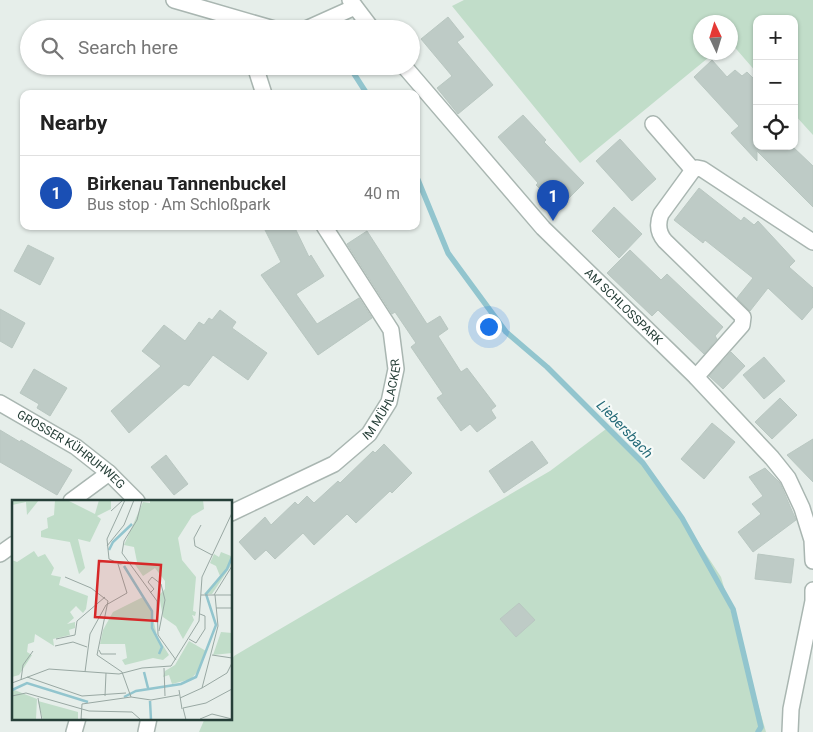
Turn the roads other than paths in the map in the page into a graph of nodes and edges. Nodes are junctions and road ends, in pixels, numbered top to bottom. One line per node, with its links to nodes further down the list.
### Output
1 (174, 0): 3 (street)
2 (353, 4): 4 (street); 5 (street)
3 (234, 20)
4 (323, 20)
5 (365, 20)
6 (258, 75): 8 (street)
7 (412, 75): 13 (street, AM SCHLOSSPARK)
8 (263, 90)
9 (653, 124): 10 (street)
10 (692, 170): 12 (street); 13 (street)
11 (327, 230): 18 (street, IM MÜHLACKER)
12 (813, 242)
13 (696, 377): 21 (street, AM SCHLOSSPARK)
14 (0, 403): 15 (street, GROSSER KÜHRUHWEG)
15 (109, 473): 16 (street); 17 (street, GROSSER KÜHRUHWEG)
16 (73, 500)
17 (135, 500)
18 (232, 513)
19 (12, 545): 20 (street)
20 (0, 554)
21 (813, 561)
22 (813, 590): 23 (street)
23 (790, 732)

